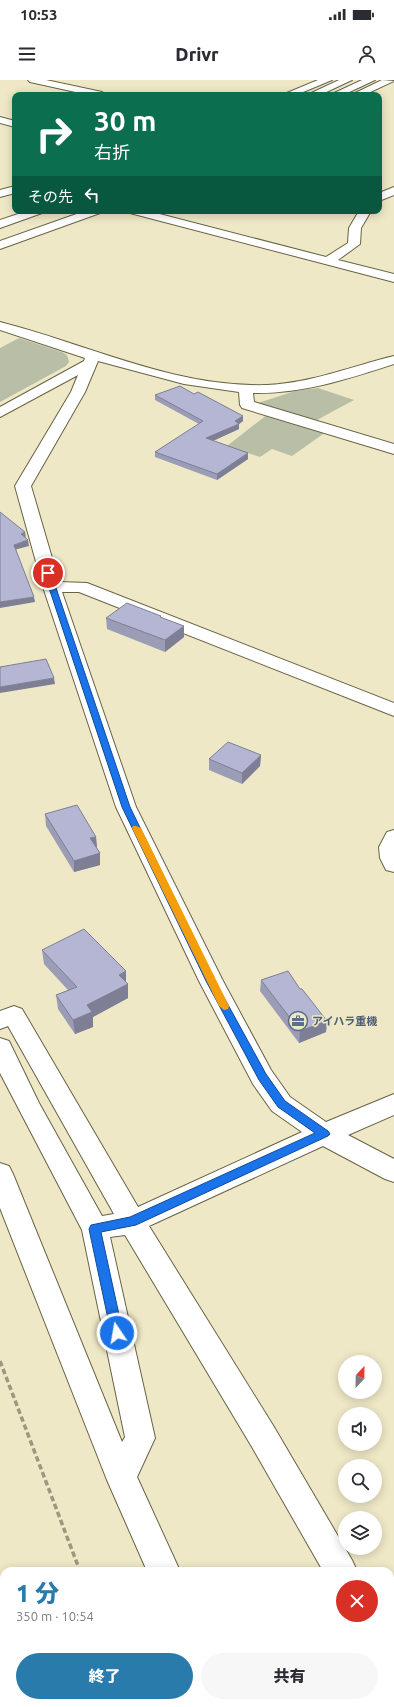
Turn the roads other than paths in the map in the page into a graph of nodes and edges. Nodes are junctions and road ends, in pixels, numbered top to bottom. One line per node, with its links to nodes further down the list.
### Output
1 (33, 80): 6 (main road)
2 (327, 80): 7 (main road)
3 (347, 80): 8 (main road)
4 (370, 80): 9 (main road)
5 (390, 80): 10 (main road)
6 (88, 92)
7 (295, 92)
8 (319, 92)
9 (342, 92)
10 (363, 92)
11 (0, 120): 12 (main road)
12 (12, 123)
13 (12, 190): 15 (main road)
14 (394, 190): 16 (main road)
15 (0, 194)
16 (382, 196)
17 (12, 209): 18 (main road)
18 (0, 214)
19 (29, 214): 23 (main road)
20 (87, 214): 24 (main road)
21 (146, 214): 25 (main road)
22 (363, 214): 25 (main road)
23 (0, 224)
24 (0, 244)
25 (328, 261): 26 (main road)
26 (394, 278)
27 (0, 326): 28 (main road)
28 (92, 359): 30 (main road); 31 (main road); 33 (main road)
29 (394, 360): 30 (main road)
30 (246, 389): 32 (main road)
31 (0, 413)
32 (394, 449)
33 (52, 587): 34 (main road); 40 (main road)
34 (394, 710)
35 (394, 837): 36 (main road)
36 (394, 865)
37 (0, 1020): 43 (main road)
38 (0, 1046): 44 (main road)
39 (394, 1104): 40 (main road)
40 (324, 1134): 41 (main road); 43 (main road)
41 (394, 1171)
42 (0, 1174): 45 (main road)
43 (132, 1222): 44 (main road); 47 (main road)
44 (95, 1229): 45 (main road)
45 (121, 1476): 46 (main road)
46 (162, 1567)
47 (339, 1567)

